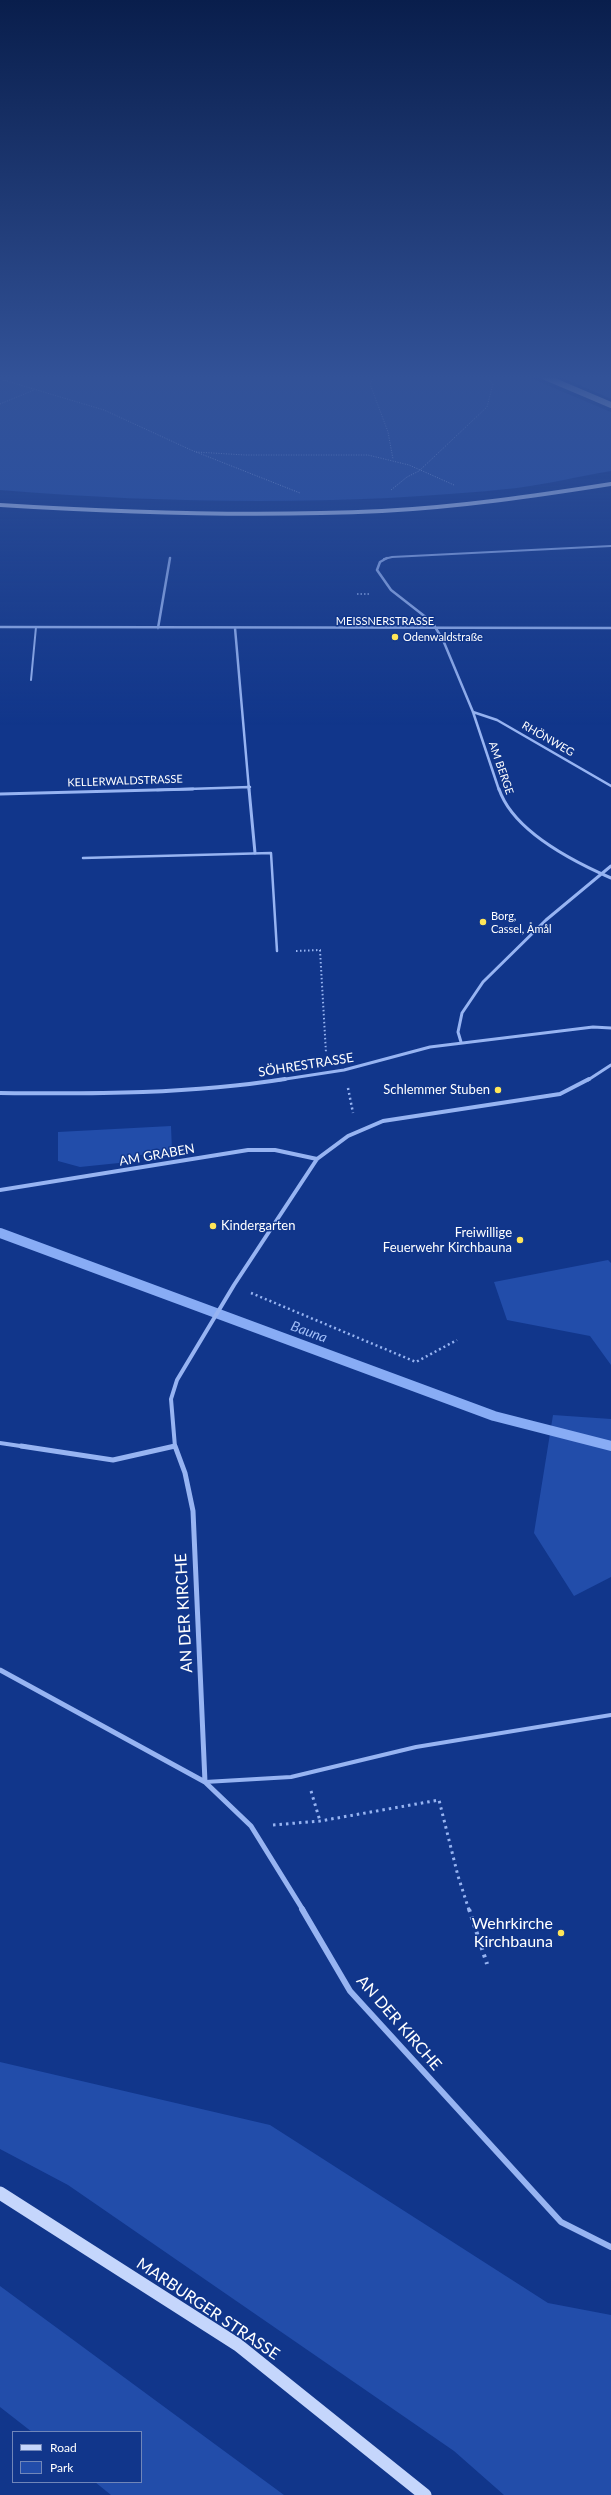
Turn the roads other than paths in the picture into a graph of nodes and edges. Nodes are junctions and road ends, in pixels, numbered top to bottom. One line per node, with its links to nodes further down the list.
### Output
1 (555, 493): 2 (main road)
2 (0, 505)
3 (611, 546): 9 (street, AM BERGE)
4 (170, 558): 7 (street)
5 (0, 627): 6 (street, MEISSNERSTRASSE)
6 (36, 627): 7 (street, MEISSNERSTRASSE); 11 (lane)
7 (158, 628): 8 (street, MEISSNERSTRASSE)
8 (235, 628): 9 (street, MEISSNERSTRASSE); 14 (street)
9 (436, 628): 10 (street, MEISSNERSTRASSE); 12 (street, AM BERGE)
10 (611, 628)
11 (31, 680)
12 (473, 712): 13 (street, RHÖNWEG); 19 (street, AM BERGE)
13 (611, 786)
14 (250, 787): 15 (street, KELLERWALDSTRASSE); 16 (street)
15 (0, 794)
16 (255, 853): 17 (lane); 21 (lane)
17 (83, 858)
18 (611, 866): 19 (street)
19 (600, 874): 20 (street, AM BERGE); 23 (street)
20 (611, 878)
21 (277, 951)
22 (611, 1028): 23 (street, SÖHRESTRASSE)
23 (461, 1042): 25 (street, SÖHRESTRASSE)
24 (611, 1065): 26 (street, AN DER KIRCHE)
25 (0, 1093)
26 (317, 1159): 27 (street, AM GRABEN); 29 (street, AN DER KIRCHE)
27 (0, 1190)
28 (0, 1443): 29 (street)
29 (175, 1446): 32 (street, AN DER KIRCHE)
30 (0, 1670): 32 (street, AN DER KIRCHE)
31 (611, 1715): 32 (lane)
32 (205, 1782): 34 (street, AN DER KIRCHE)
33 (0, 2193): 35 (main road, MARBURGER STRASSE)
34 (611, 2247)
35 (425, 2495)

